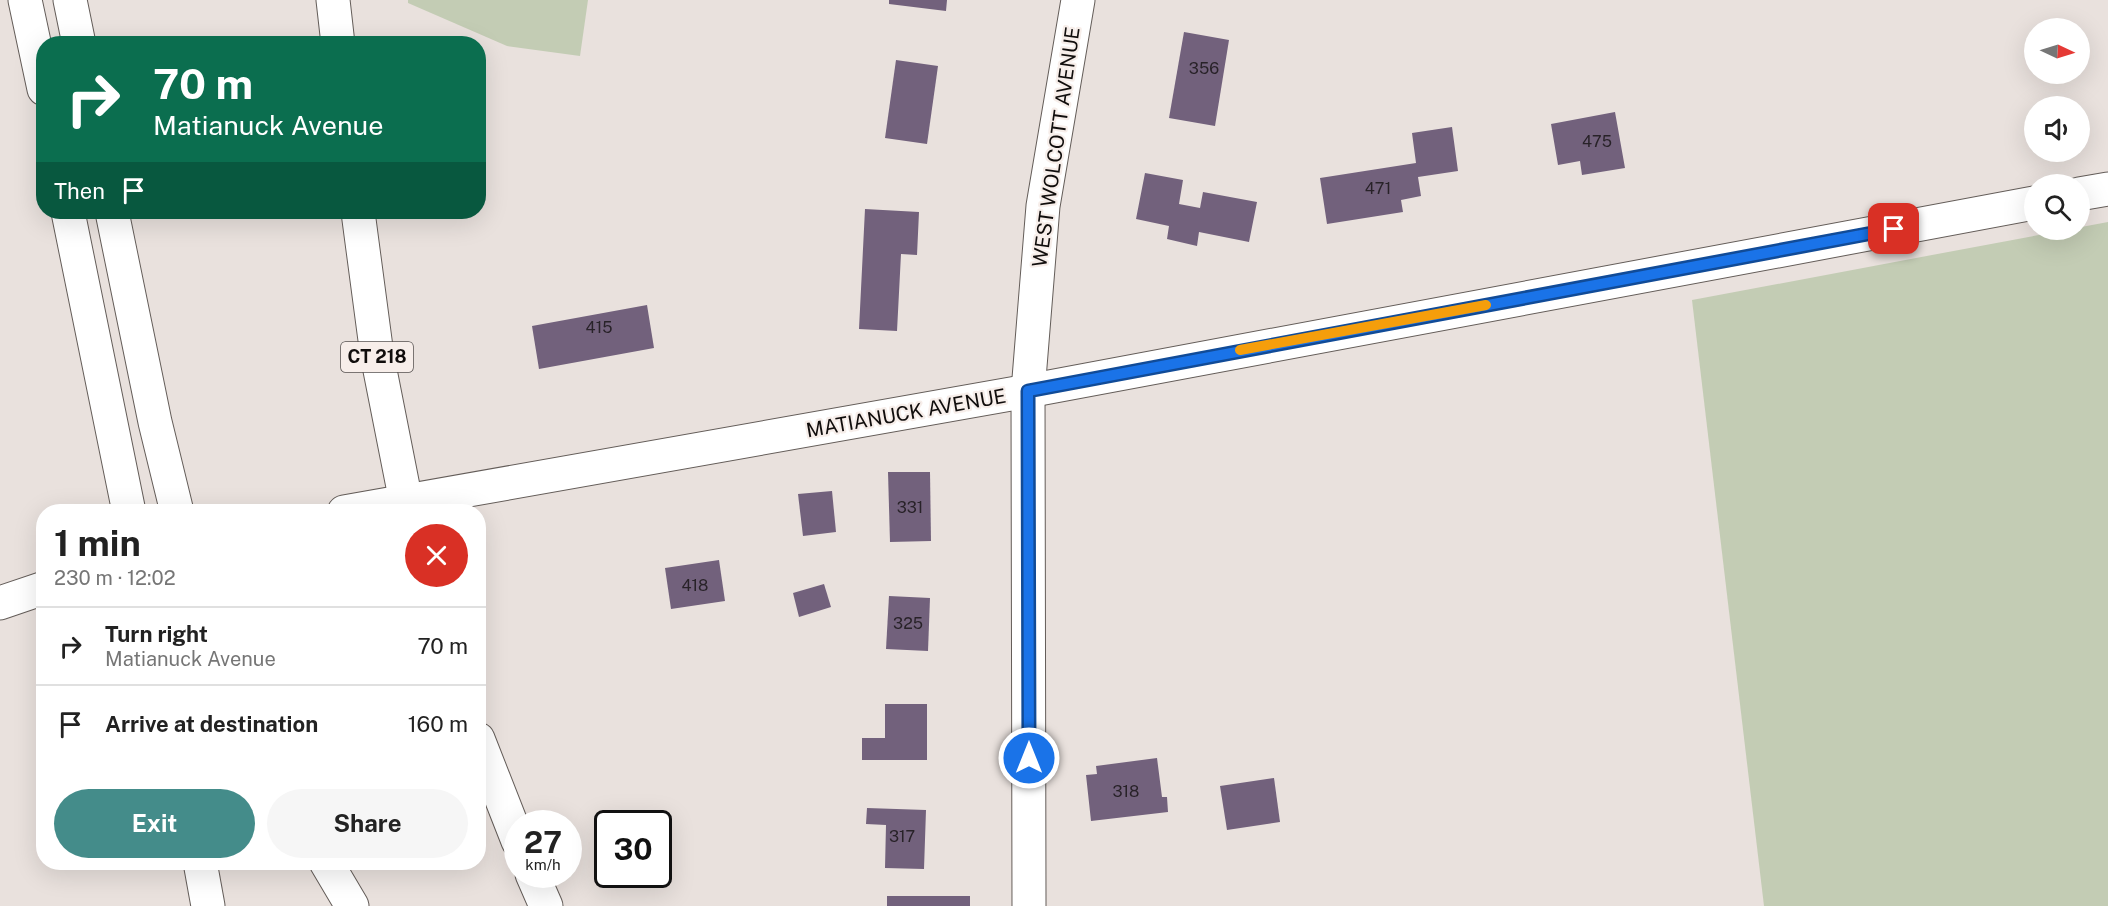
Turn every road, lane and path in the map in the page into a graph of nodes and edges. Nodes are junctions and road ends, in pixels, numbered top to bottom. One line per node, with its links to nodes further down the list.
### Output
1 (26, 0): 7 (main road)
2 (70, 0): 5 (main road)
3 (333, 0): 6 (main road)
4 (1078, 0): 14 (main road, WEST WOLCOTT AVENUE)
5 (77, 36)
6 (337, 36)
7 (36, 49)
8 (2108, 189): 9 (main road)
9 (2090, 192)
10 (2024, 205): 14 (main road, MATIANUCK AVENUE)
11 (69, 219): 15 (main road)
12 (113, 219): 16 (main road)
13 (358, 219): 17 (main road, CT 218)
14 (1028, 391): 18 (main road, MATIANUCK AVENUE); 29 (main road, WEST WOLCOTT AVENUE)
15 (127, 504)
16 (175, 504)
17 (407, 504)
18 (418, 504)
19 (36, 591): 20 (main road)
20 (0, 603)
21 (486, 759): 22 (main road)
22 (506, 810)
23 (201, 870): 26 (main road)
24 (331, 870): 27 (main road)
25 (538, 888): 28 (main road)
26 (208, 906)
27 (352, 906)
28 (546, 906)
29 (1029, 906)

